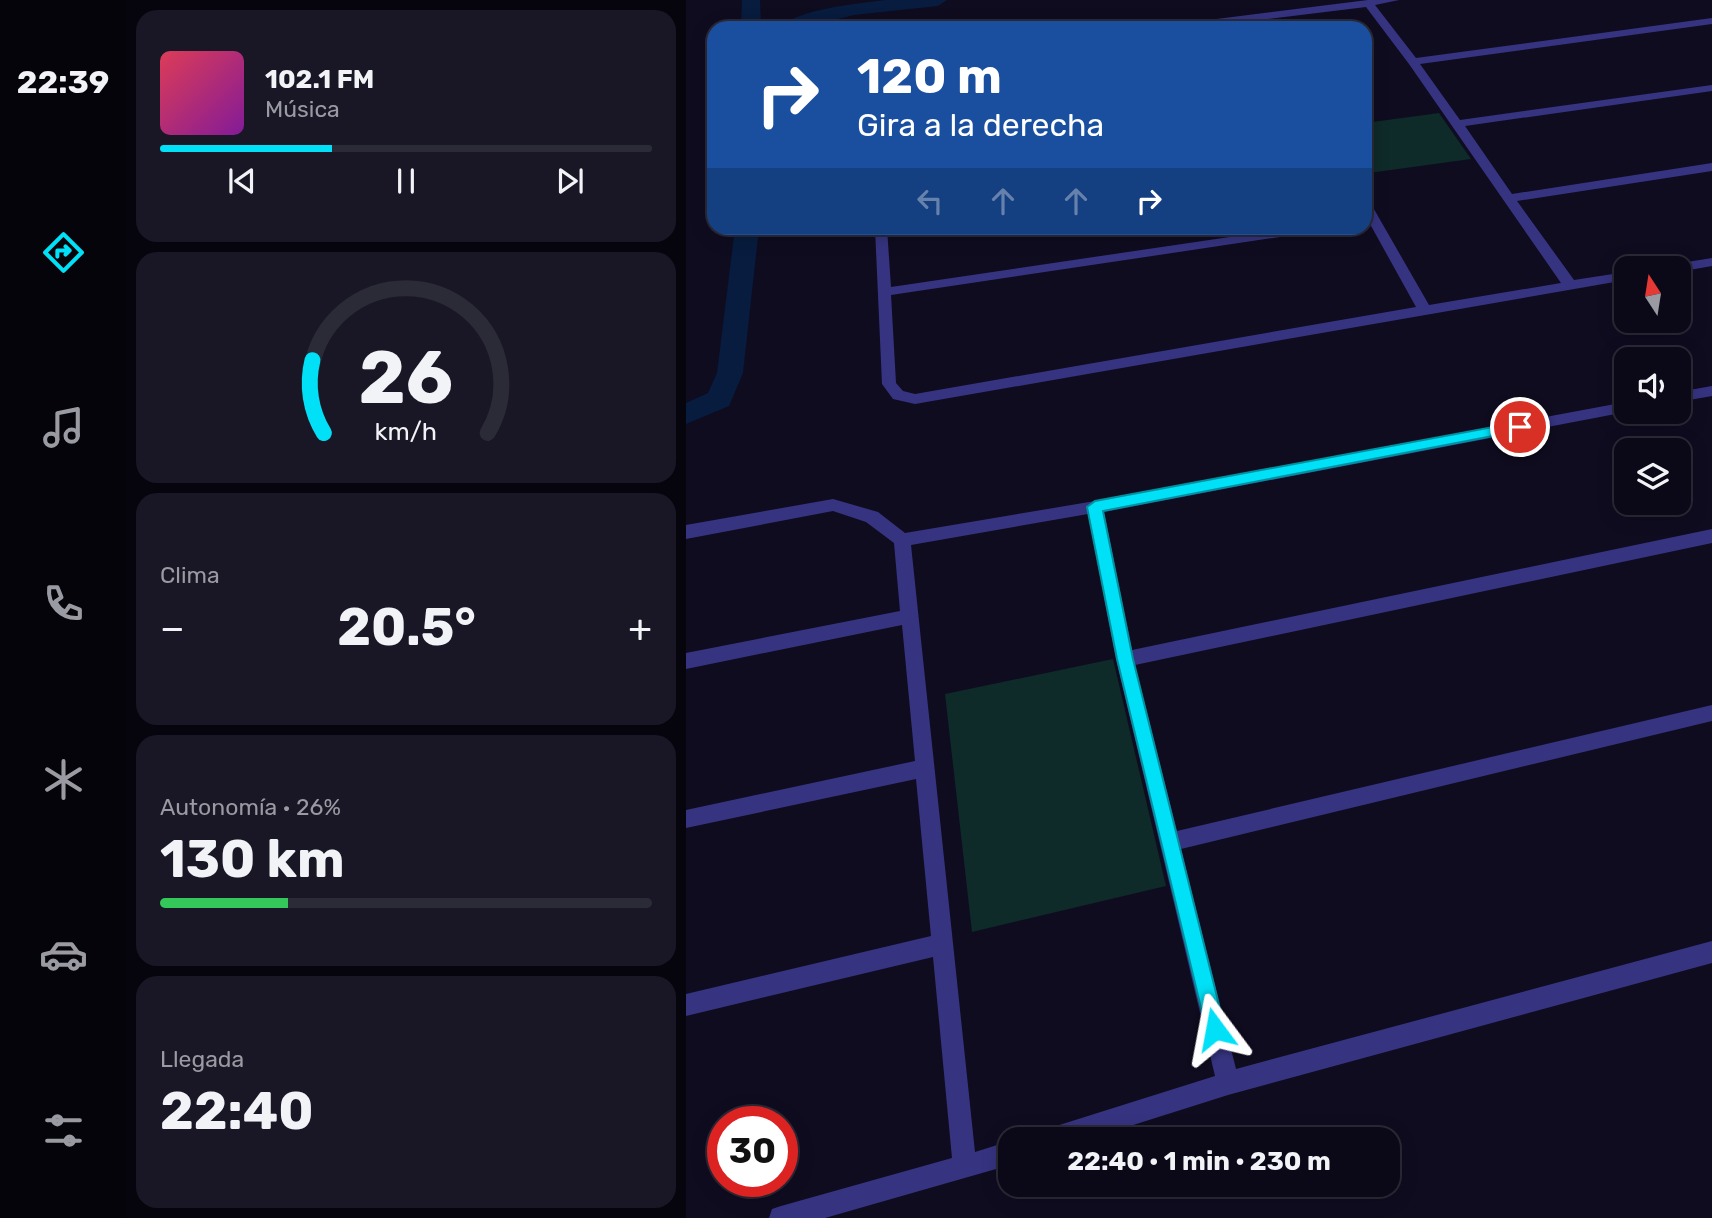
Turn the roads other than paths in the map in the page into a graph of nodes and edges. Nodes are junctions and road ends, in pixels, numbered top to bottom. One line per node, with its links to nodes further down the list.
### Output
1 (1394, 0): 2 (street)
2 (1368, 3): 3 (street); 7 (street)
3 (1262, 17): 4 (street); 5 (street)
4 (1228, 21)
5 (1264, 21)
6 (1712, 21): 7 (street)
7 (1413, 62): 9 (street)
8 (1712, 88): 9 (street)
9 (1457, 124): 11 (street)
10 (1712, 167): 11 (street)
11 (1510, 198): 18 (street)
12 (1372, 224): 20 (street)
13 (881, 235): 19 (street)
14 (1266, 235): 19 (street)
15 (1712, 261): 16 (street)
16 (1691, 265)
17 (1614, 278): 18 (street)
18 (1570, 285): 20 (street)
19 (884, 292): 20 (street)
20 (1425, 310)
21 (1712, 391): 22 (street)
22 (1691, 395)
23 (1614, 409): 24 (street)
24 (1095, 507): 27 (street); 29 (street)
25 (686, 532): 27 (street)
26 (1712, 536): 29 (street)
27 (902, 540): 28 (street)
28 (910, 616): 30 (street); 32 (street)
29 (1125, 659): 34 (street)
30 (686, 661)
31 (1712, 713): 34 (street)
32 (925, 768): 33 (street); 35 (street)
33 (686, 820)
34 (1171, 842): 38 (street)
35 (942, 944): 37 (street); 41 (street)
36 (1712, 952): 38 (street)
37 (686, 1005)
38 (1228, 1083): 39 (street)
39 (1090, 1127)
40 (998, 1157): 41 (street)
41 (965, 1167): 42 (street)
42 (781, 1218)

